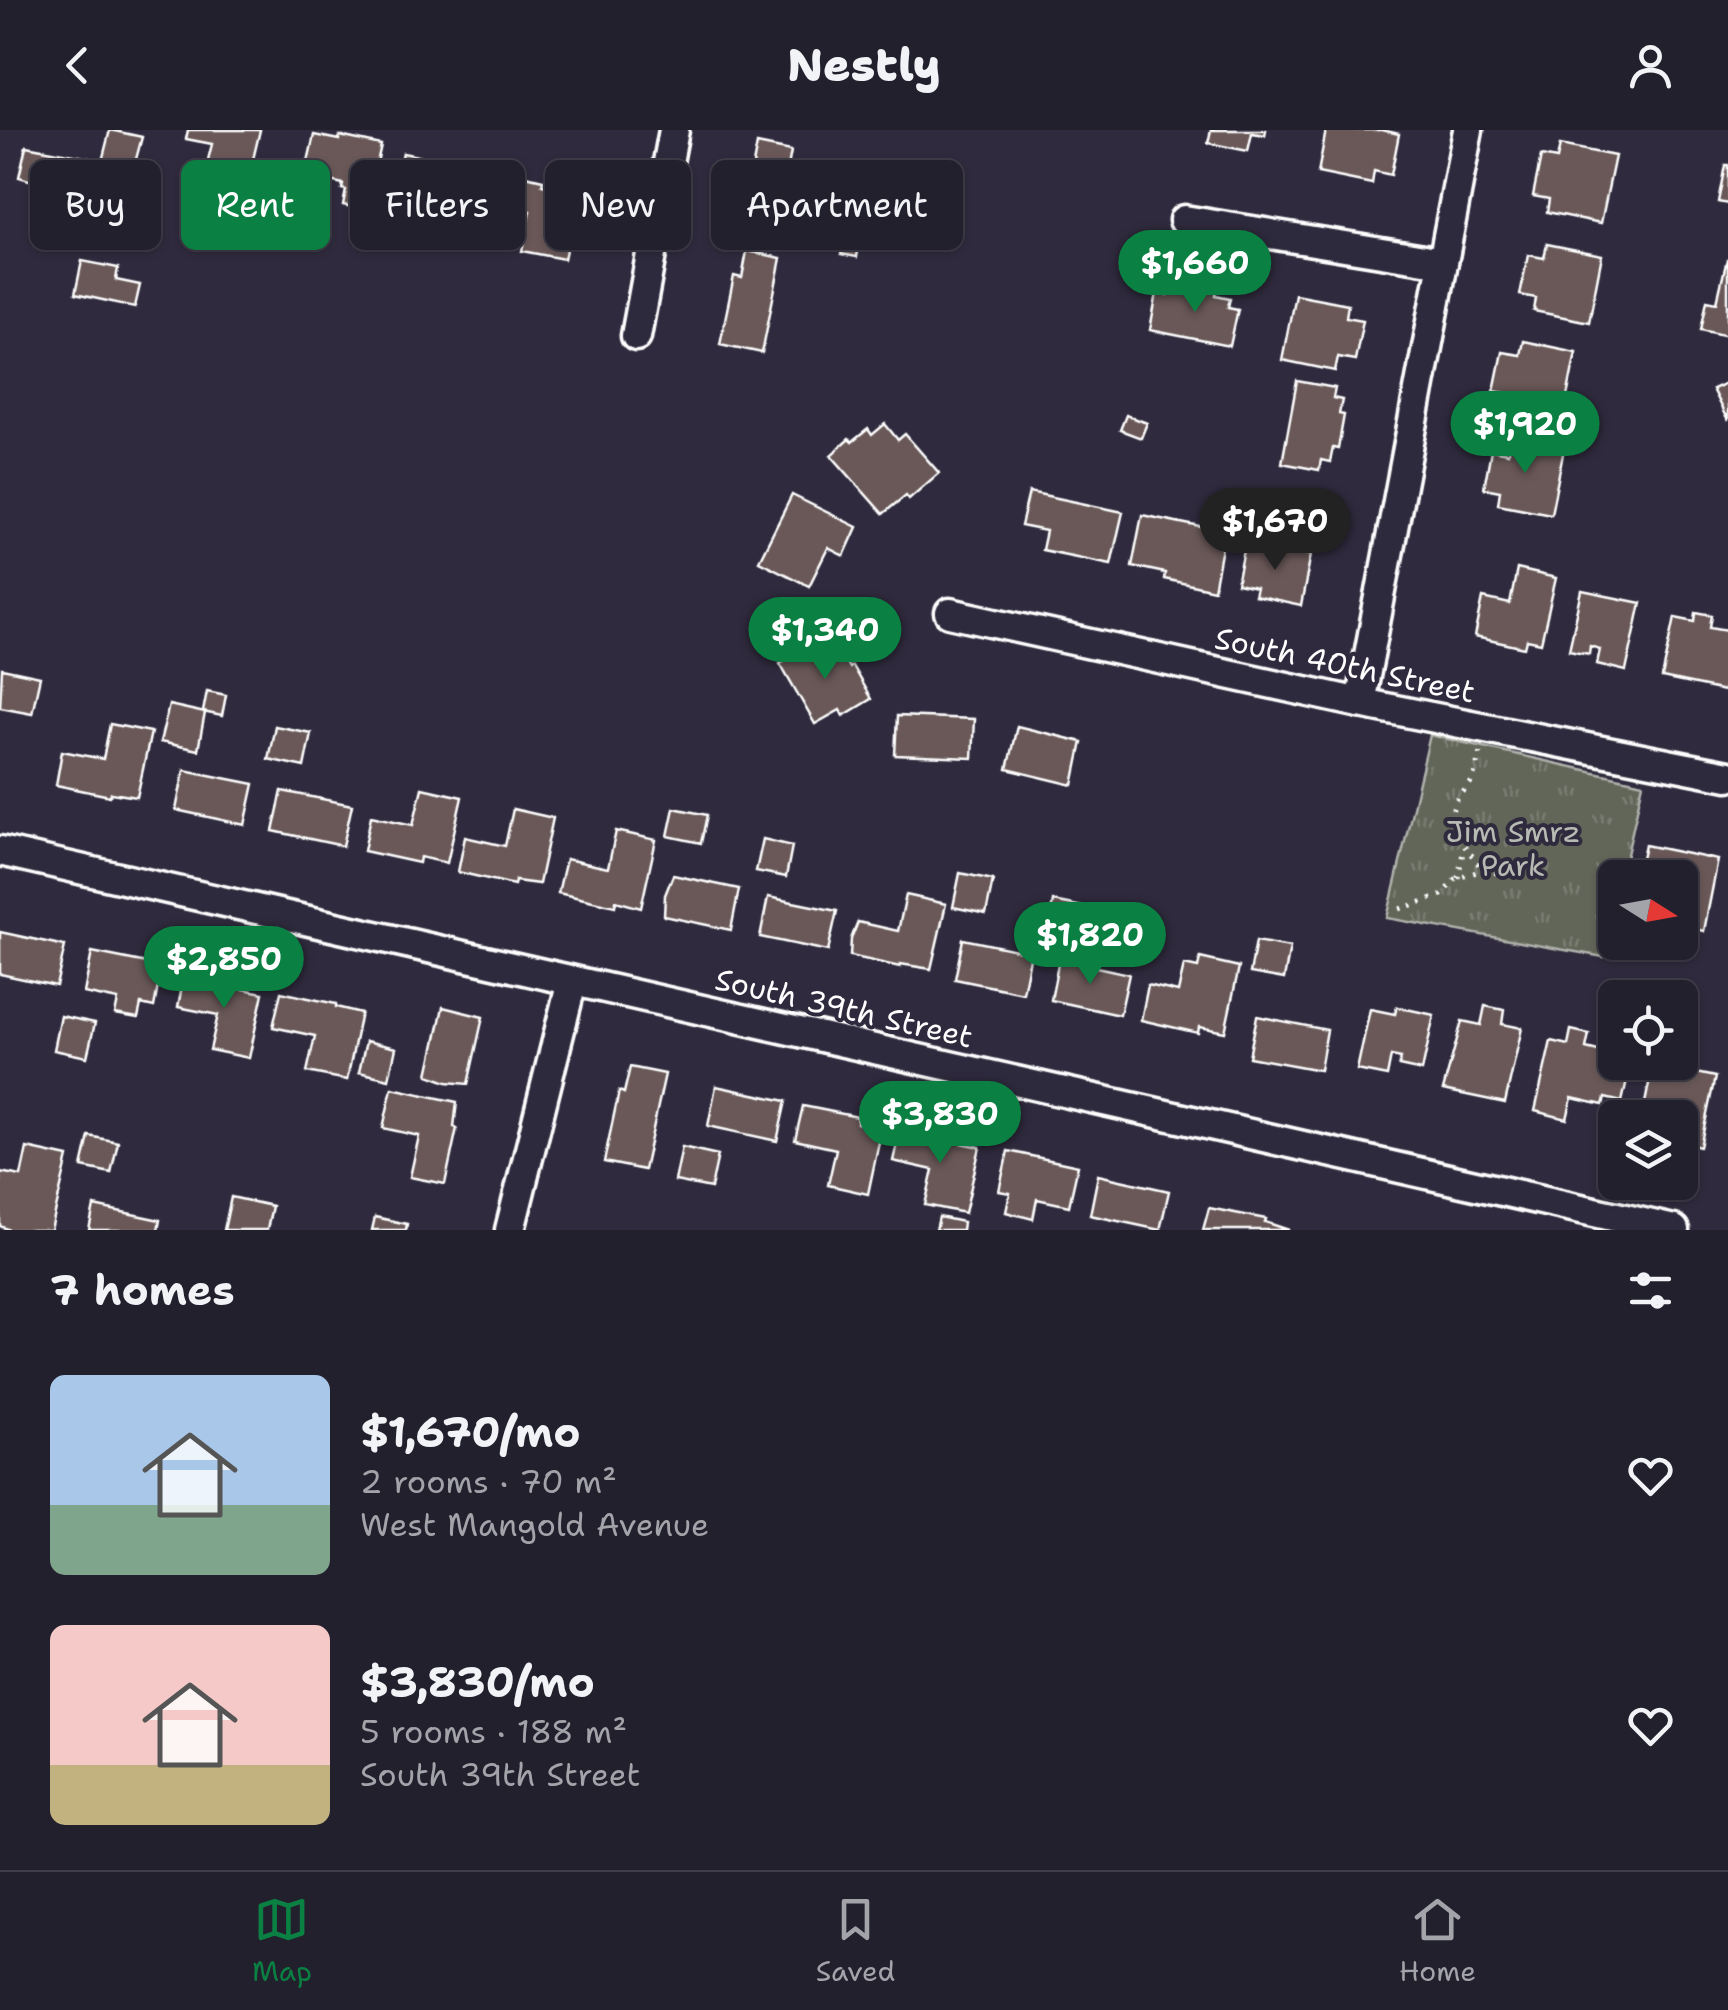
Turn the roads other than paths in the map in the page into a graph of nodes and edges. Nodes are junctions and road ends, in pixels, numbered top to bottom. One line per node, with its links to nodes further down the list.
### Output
1 (674, 130): 5 (street)
2 (1468, 130): 4 (street)
3 (1184, 220): 4 (street)
4 (1443, 262): 7 (street)
5 (636, 336)
6 (950, 613): 7 (street, South 40th Street)
7 (1360, 703): 8 (street, South 40th Street)
8 (1728, 776)
9 (0, 851): 10 (street, South 39th Street)
10 (572, 981): 11 (street); 12 (street, South 39th Street)
11 (510, 1230)
12 (1674, 1230)

